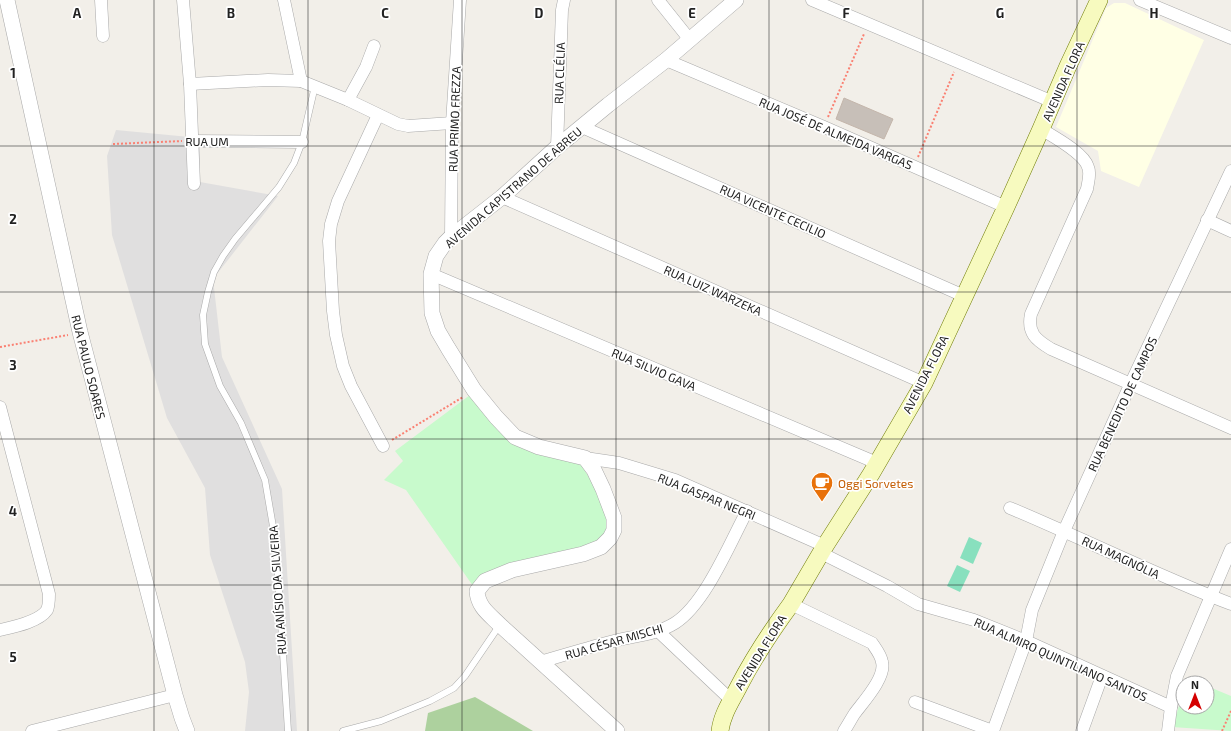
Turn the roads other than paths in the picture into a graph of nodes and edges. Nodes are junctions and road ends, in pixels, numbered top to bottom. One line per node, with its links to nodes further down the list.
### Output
1 (7, 0): 59 (street, RUA PAULO SOARES)
2 (100, 0): 12 (street)
3 (183, 0): 18 (street)
4 (284, 0): 17 (street)
5 (460, 0): 23 (street, RUA PRIMO FREZZA)
6 (564, 0): 28 (street, RUA CLÉLIA)
7 (658, 0): 14 (street)
8 (736, 0): 14 (street, AVENIDA CAPISTRANO DE ABREU)
9 (812, 0): 21 (street)
10 (1099, 0): 21 (main road, AVENIDA FLORA)
11 (1140, 0): 13 (street)
12 (103, 36)
13 (1231, 38)
14 (690, 40): 16 (street, AVENIDA CAPISTRANO DE ABREU)
15 (374, 46): 20 (street)
16 (666, 60): 24 (street, AVENIDA CAPISTRANO DE ABREU); 32 (street, RUA JOSÉ DE ALMEIDA VARGAS)
17 (301, 81): 18 (street); 19 (street)
18 (190, 84): 26 (street)
19 (315, 86): 20 (street); 27 (lane, RUA ANÍSIO DA SILVEIRA)
20 (348, 100): 22 (street)
21 (1053, 102): 25 (main road, AVENIDA FLORA)
22 (378, 116): 23 (street); 42 (street)
23 (452, 123): 35 (street, RUA PRIMO FREZZA)
24 (582, 127): 28 (street, AVENIDA CAPISTRANO DE ABREU); 37 (street, RUA VICENTE CECILIO)
25 (1042, 129): 32 (main road, AVENIDA FLORA); 39 (street)
26 (192, 141): 27 (street, RUA UM); 30 (street)
27 (302, 142): 65 (lane, RUA ANÍSIO DA SILVEIRA)
28 (557, 147): 31 (street, AVENIDA CAPISTRANO DE ABREU)
29 (1231, 171): 33 (street, RUA BENEDITO DE CAMPOS)
30 (194, 184)
31 (502, 197): 35 (street, AVENIDA CAPISTRANO DE ABREU); 38 (street, RUA LUIZ WARZEKA)
32 (1006, 207): 37 (main road, AVENIDA FLORA)
33 (1207, 220): 34 (street); 39 (street, RUA BENEDITO DE CAMPOS)
34 (1231, 231)
35 (451, 237): 36 (street, AVENIDA CAPISTRANO DE ABREU)
36 (431, 274): 43 (street, AVENIDA CAPISTRANO DE ABREU); 44 (street, RUA SILVIO GAVA)
37 (964, 296): 38 (main road, AVENIDA FLORA)
38 (924, 383): 44 (main road, AVENIDA FLORA)
39 (1131, 383): 41 (street); 47 (street, RUA BENEDITO DE CAMPOS)
40 (0, 406): 54 (street)
41 (1231, 428)
42 (383, 446)
43 (585, 458): 46 (street, RUA GASPAR NEGRI); 53 (street)
44 (877, 463): 49 (main road, AVENIDA FLORA)
45 (1010, 508): 47 (street, RUA MAGNÓLIA)
46 (747, 511): 49 (street, RUA GASPAR NEGRI); 55 (street, RUA CÉSAR MISCHI)
47 (1064, 531): 50 (street, RUA MAGNÓLIA); 56 (street, RUA BENEDITO DE CAMPOS)
48 (1231, 549): 50 (street)
49 (823, 550): 51 (main road, AVENIDA FLORA); 56 (street, RUA ALMIRO QUINTILIANO SANTOS)
50 (1211, 596): 52 (street, RUA MAGNÓLIA); 62 (street)
51 (791, 604): 60 (main road, AVENIDA FLORA); 69 (street)
52 (1231, 604)
53 (500, 625): 57 (street); 66 (lane)
54 (0, 630)
55 (658, 631): 57 (street, RUA CÉSAR MISCHI); 60 (street)
56 (1026, 641): 58 (street, RUA ALMIRO QUINTILIANO SANTOS); 70 (street, RUA BENEDITO DE CAMPOS)
57 (540, 662): 67 (street)
58 (1102, 676): 62 (street, RUA ALMIRO QUINTILIANO SANTOS); 71 (street)
59 (175, 695): 63 (street); 64 (street, RUA PAULO SOARES)
60 (731, 700): 68 (main road, AVENIDA FLORA)
61 (915, 702): 70 (street)
62 (1170, 707): 72 (street)
63 (32, 731)
64 (187, 731)
65 (288, 731)
66 (343, 731)
67 (617, 731)
68 (720, 731)
69 (844, 731)
70 (993, 731)
71 (1082, 731)
72 (1168, 731)

